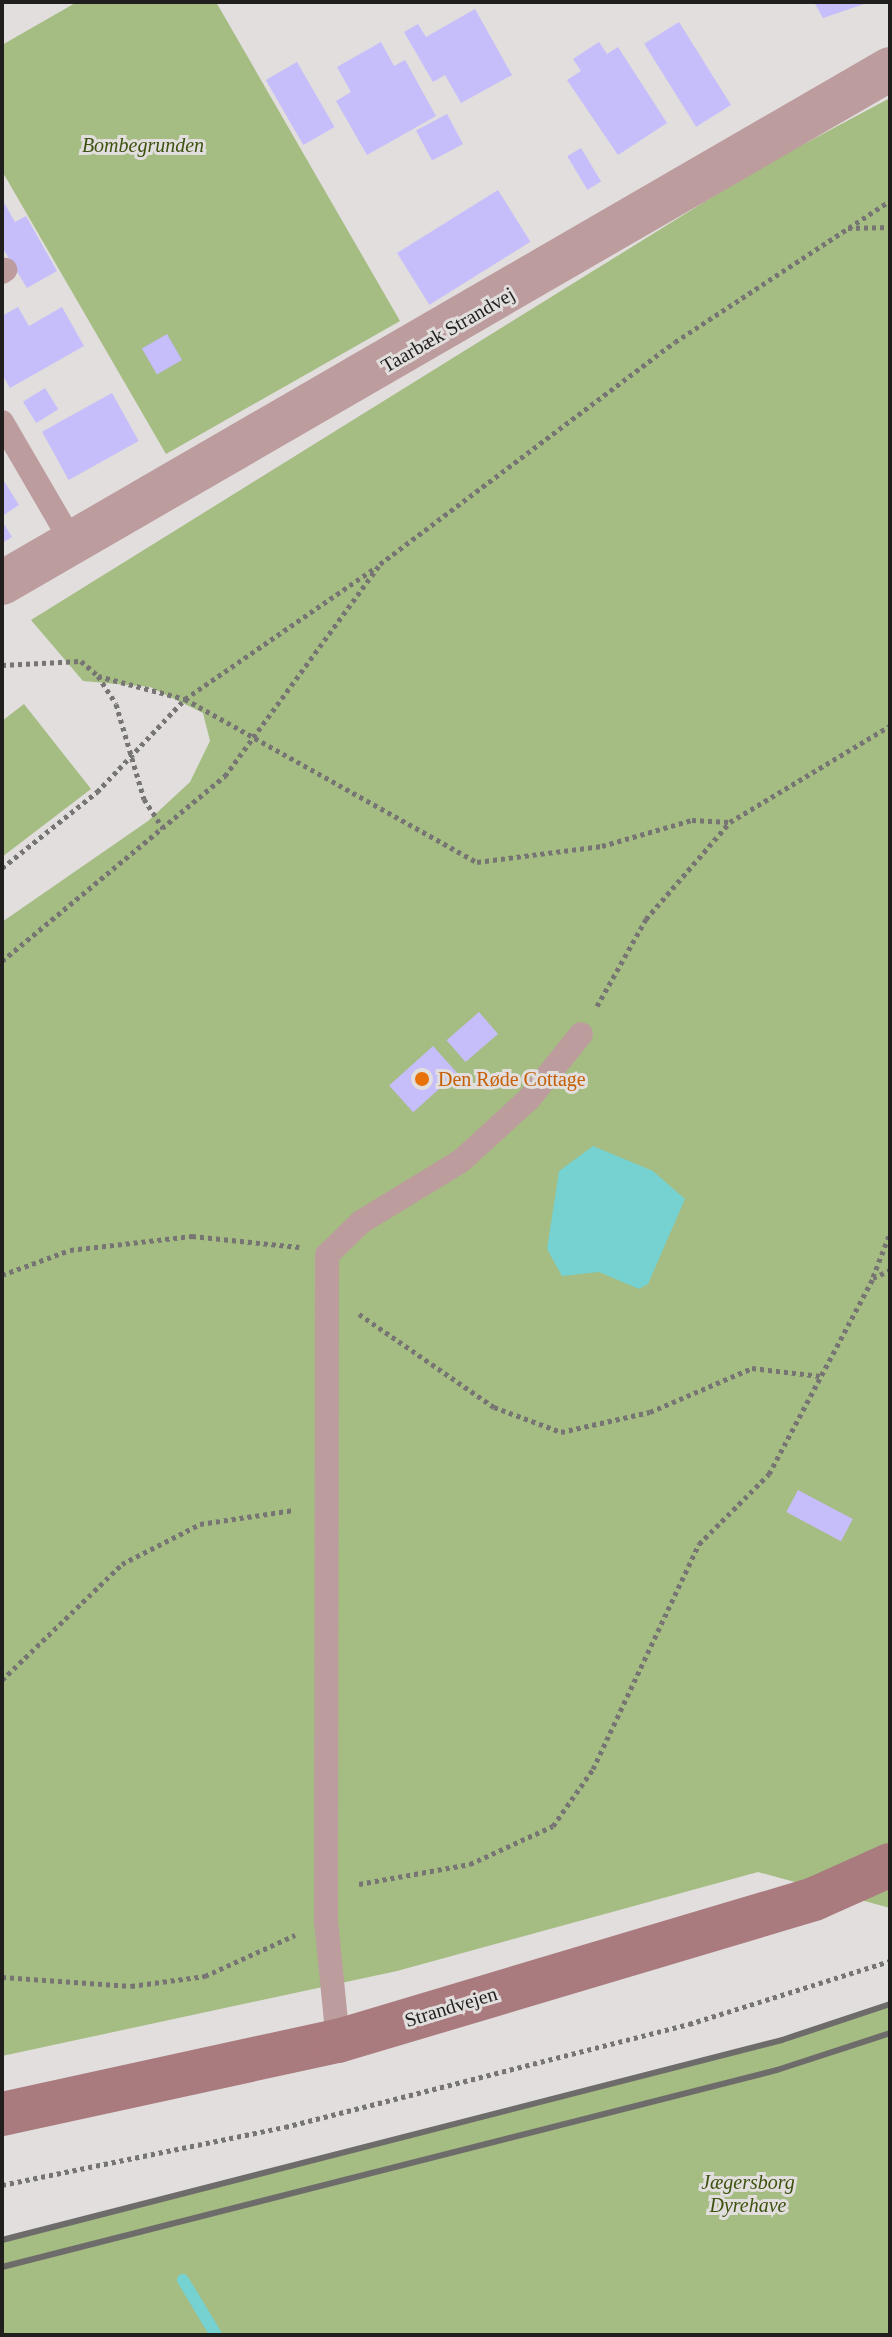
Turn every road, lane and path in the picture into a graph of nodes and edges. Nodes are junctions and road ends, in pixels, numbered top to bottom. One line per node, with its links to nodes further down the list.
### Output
1 (890, 69): 6 (street, Taarbæk Strandvej)
2 (890, 201): 4 (path)
3 (890, 227): 4 (path)
4 (847, 228): 7 (path)
5 (2, 422): 6 (lane)
6 (73, 544): 8 (street, Taarbæk Strandvej)
7 (380, 564): 11 (path); 13 (path)
8 (2, 583)
9 (2, 665): 10 (path)
10 (98, 676): 11 (path); 14 (path)
11 (185, 699): 13 (path); 14 (path)
12 (890, 726): 15 (path)
13 (253, 737): 15 (path); 16 (path)
14 (127, 753): 16 (path); 17 (path)
15 (730, 822): 19 (path)
16 (163, 828): 18 (path)
17 (2, 868)
18 (2, 961)
19 (581, 1034): 21 (lane)
20 (890, 1233): 24 (path)
21 (327, 1255): 23 (path); 25 (lane)
22 (890, 1270): 24 (path)
23 (2, 1275)
24 (873, 1278): 26 (path)
25 (328, 1294): 26 (path); 27 (lane)
26 (821, 1376): 30 (path)
27 (327, 1506): 28 (path); 30 (lane)
28 (2, 1680)
29 (890, 1865): 34 (main road, Strandvejen)
30 (326, 1890): 31 (lane)
31 (326, 1921): 33 (path); 34 (lane)
32 (890, 1961): 36 (path)
33 (2, 1977)
34 (338, 2041): 35 (main road, Strandvejen)
35 (2, 2114)
36 (2, 2185)

